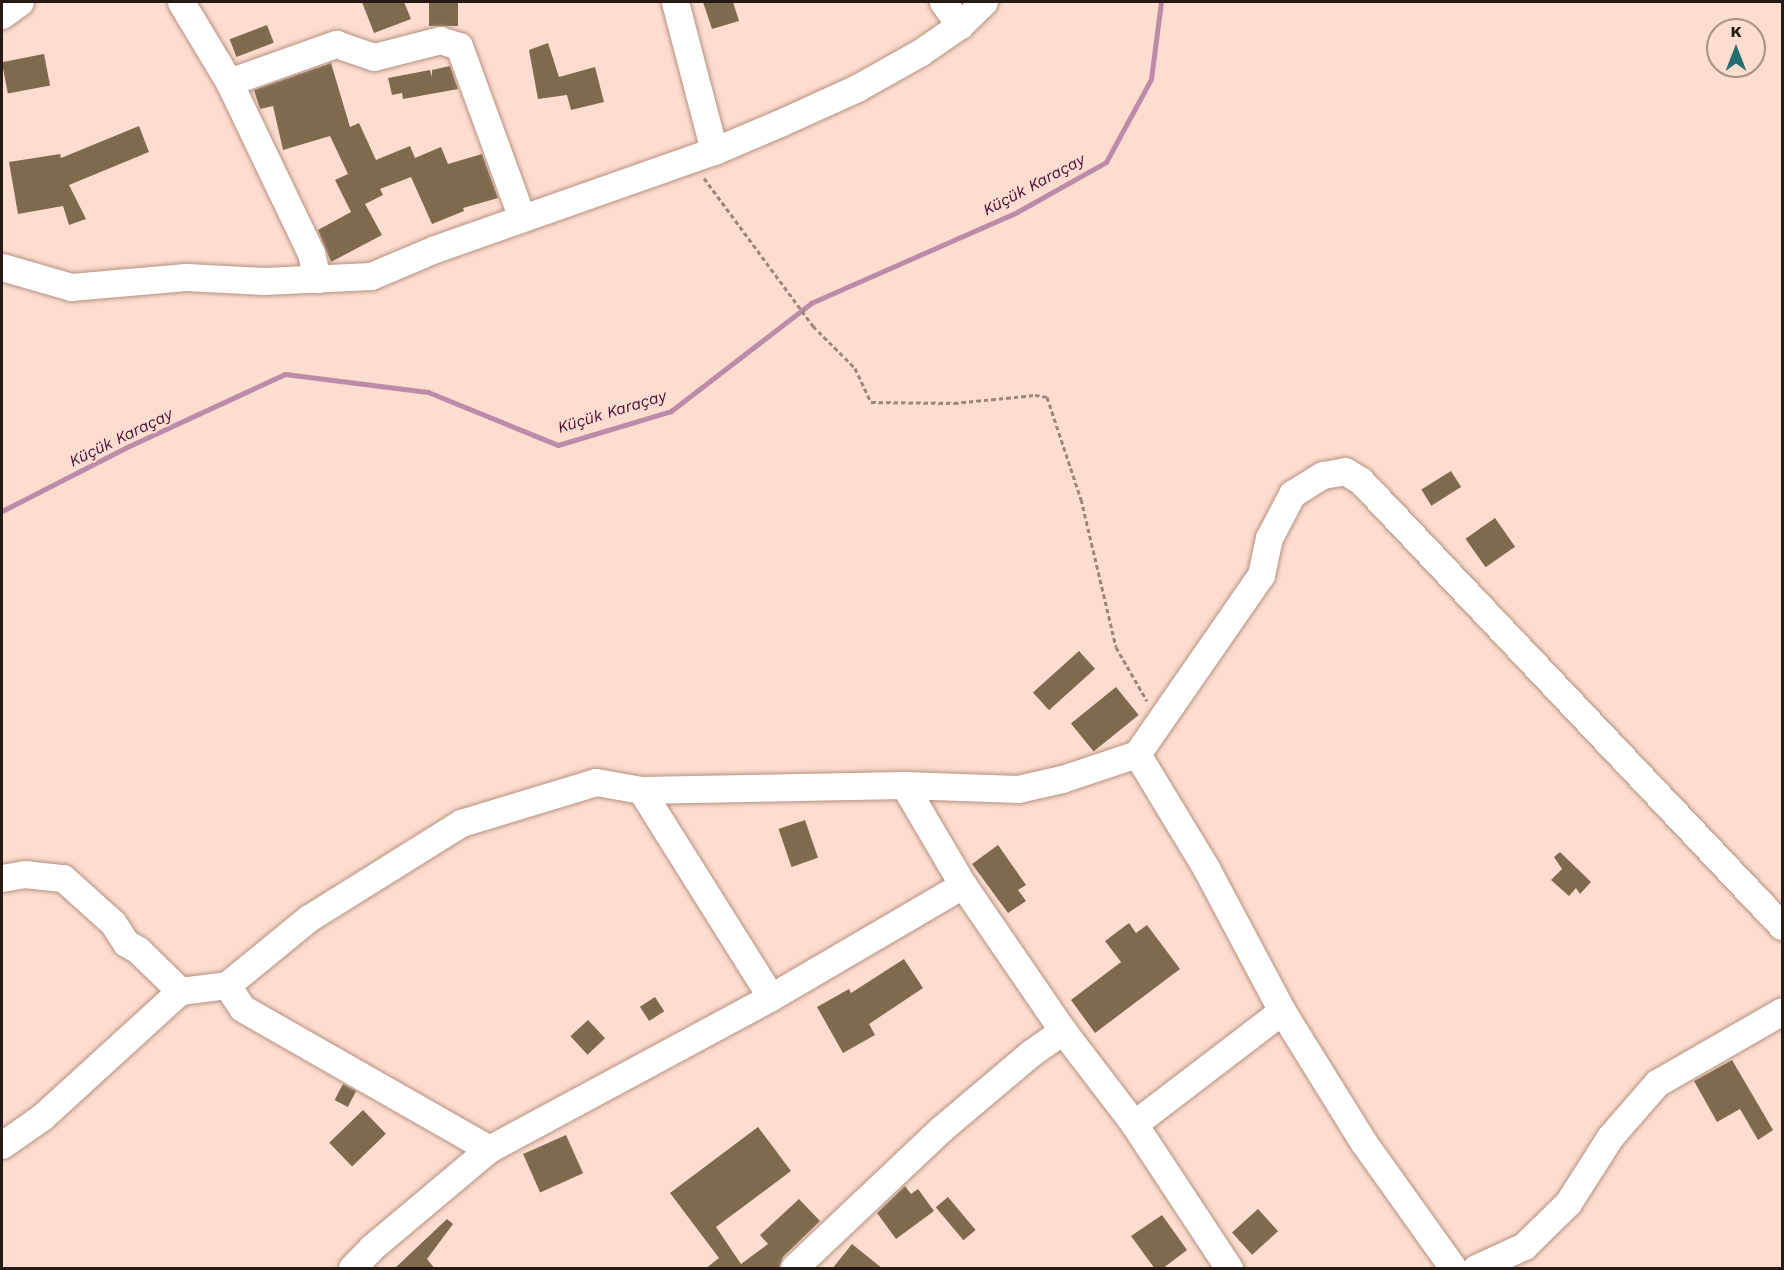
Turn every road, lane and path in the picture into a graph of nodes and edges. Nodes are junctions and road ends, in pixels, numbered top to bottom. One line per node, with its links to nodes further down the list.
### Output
1 (20, 2): 6 (street)
2 (181, 2): 8 (street)
3 (675, 2): 9 (street)
4 (943, 2): 7 (street)
5 (984, 2): 7 (street)
6 (2, 15)
7 (960, 25): 9 (street)
8 (229, 82): 10 (street); 12 (street)
9 (702, 155): 10 (street); 13 (path)
10 (522, 218): 12 (street)
11 (2, 267): 12 (street)
12 (317, 279)
13 (1164, 716): 14 (street); 19 (street)
14 (1137, 754): 15 (street); 23 (street)
15 (904, 785): 16 (street); 18 (street)
16 (641, 790): 20 (street); 22 (street)
17 (2, 878): 21 (street)
18 (963, 885): 22 (street); 25 (street)
19 (1782, 926)
20 (227, 985): 21 (street); 28 (street)
21 (180, 990): 27 (street)
22 (771, 997): 28 (street)
23 (1282, 1011): 26 (street); 32 (street)
24 (1782, 1011): 33 (street)
25 (1063, 1031): 26 (street); 30 (street)
26 (1134, 1124): 31 (street)
27 (2, 1145)
28 (489, 1149): 29 (street)
29 (352, 1269)
30 (794, 1269)
31 (1228, 1269)
32 (1453, 1269)
33 (1476, 1269)

